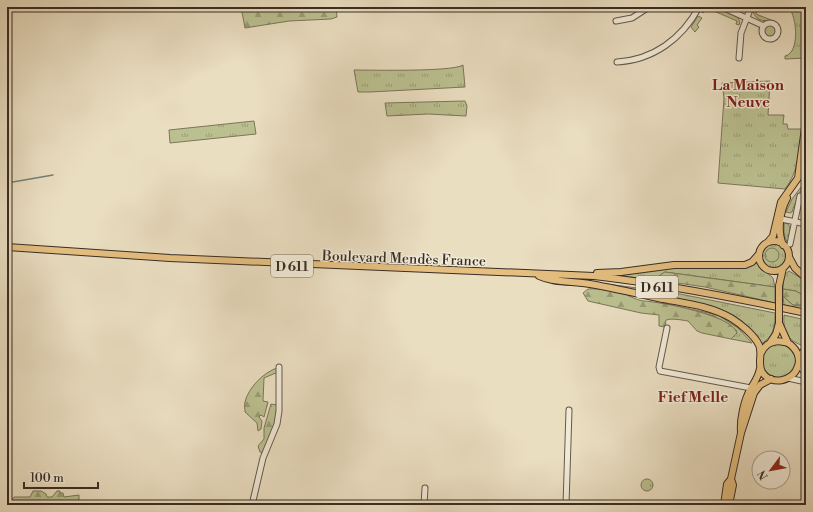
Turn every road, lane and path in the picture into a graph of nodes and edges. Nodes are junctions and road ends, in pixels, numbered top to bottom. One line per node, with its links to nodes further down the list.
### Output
1 (649, 7): 6 (street)
2 (699, 7): 9 (street)
3 (722, 7): 5 (street)
4 (751, 7): 5 (street)
5 (746, 17): 7 (street); 8 (street)
6 (616, 21)
7 (764, 26)
8 (739, 58)
9 (617, 62)
10 (806, 121): 13 (main road)
11 (806, 141): 13 (main road)
12 (800, 196): 14 (street)
13 (779, 219): 14 (street); 16 (main road); 18 (main road)
14 (794, 222): 15 (street); 17 (street)
15 (806, 224)
16 (768, 242): 18 (main road); 20 (main road)
17 (790, 244)
18 (783, 245): 21 (main road)
19 (7, 248): 24 (main road, Boulevard Mendès France / D 611); 25 (main road, Boulevard Mendès France / D 611)
20 (759, 254): 23 (main road); 24 (main road)
21 (788, 257): 22 (main road); 26 (main road)
22 (783, 268): 23 (main road); 27 (main road)
23 (770, 271): 27 (main road)
24 (557, 274): 28 (main road, Boulevard Mendès France / D 611)
25 (539, 276): 28 (main road, Boulevard Mendès France / D 611); 36 (main road)
26 (806, 278)
27 (779, 286): 31 (main road, bridge)
28 (774, 308): 29 (main road, D 611); 30 (main road, D 611)
29 (806, 314)
30 (806, 317)
31 (779, 323): 33 (main road); 34 (main road)
32 (667, 328): 44 (street)
33 (770, 343): 34 (main road); 36 (main road)
34 (788, 343): 37 (main road)
35 (806, 348): 37 (main road)
36 (761, 353): 39 (main road)
37 (799, 361): 40 (street); 41 (main road)
38 (279, 366): 49 (street)
39 (760, 368): 42 (main road); 44 (main road)
40 (806, 375)
41 (788, 378): 42 (main road); 43 (street)
42 (771, 379): 46 (main road)
43 (806, 382)
44 (751, 388): 46 (main road)
45 (569, 410): 51 (street)
46 (741, 433): 47 (main road)
47 (731, 479): 52 (main road); 53 (main road)
48 (425, 488): 50 (street)
49 (252, 505)
50 (424, 505)
51 (566, 505)
52 (724, 505)
53 (729, 505)

